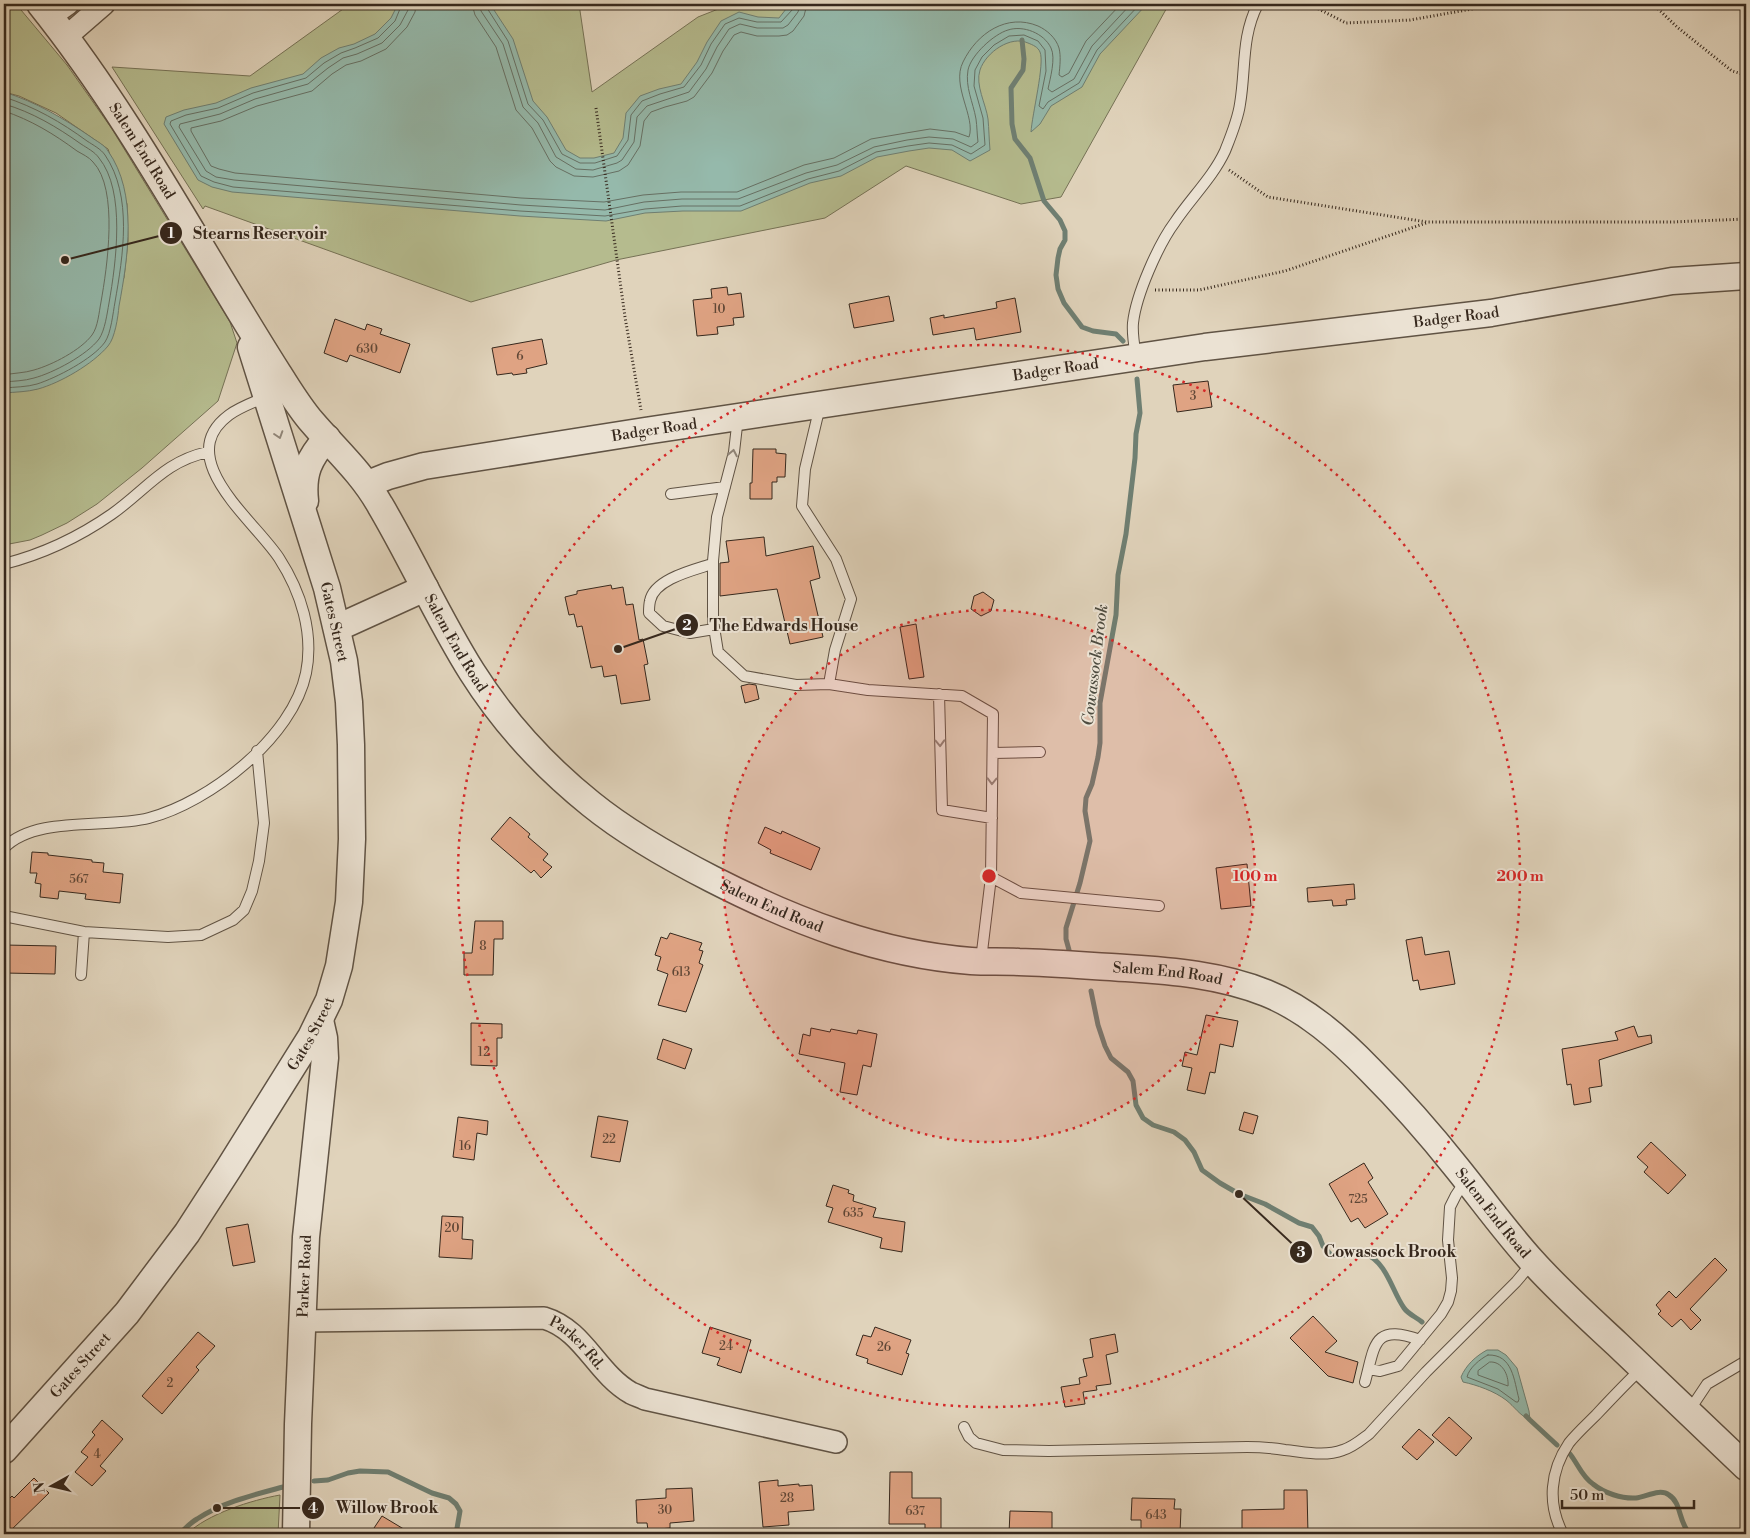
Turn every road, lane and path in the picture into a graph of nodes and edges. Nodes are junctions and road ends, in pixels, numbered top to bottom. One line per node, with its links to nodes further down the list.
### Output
1 (104, 4): 7 (street)
2 (1258, 4): 10 (lane)
3 (1309, 4): 4 (path)
4 (1500, 4)
5 (1653, 4): 8 (path)
6 (52, 8): 7 (street, Salem End Road)
7 (66, 37): 15 (street, Salem End Road)
8 (1746, 74)
9 (596, 108): 20 (path)
10 (1219, 162): 12 (path); 14 (lane)
11 (1746, 219): 12 (path)
12 (1427, 222): 14 (path)
13 (1746, 276): 16 (street, Badger Road)
14 (1142, 290): 16 (lane)
15 (237, 305): 17 (street, Gates Street); 21 (street, Salem End Road)
16 (1136, 358): 18 (street, Badger Road)
17 (266, 396): 22 (lane); 26 (street, Gates Street, one-way to 26)
18 (820, 406): 19 (street, Badger Road); 32 (lane)
19 (738, 417): 20 (street, Badger Road); 24 (lane, one-way to 19)
20 (644, 431): 23 (street, Badger Road)
21 (328, 438): 23 (street, Salem End Road); 26 (street, Gates Street)
22 (208, 452): 27 (lane); 34 (lane)
23 (368, 484): 29 (street, Salem End Road)
24 (725, 487): 25 (lane); 28 (lane)
25 (671, 494)
26 (308, 526): 30 (street, Gates Street)
27 (4, 564)
28 (712, 564): 31 (lane); 31 (lane)
29 (425, 588): 30 (street); 43 (street, Salem End Road)
30 (337, 628): 45 (street, Gates Street)
31 (714, 629): 32 (lane)
32 (829, 684): 33 (lane)
33 (939, 694): 36 (lane); 37 (lane, one-way to 37)
34 (257, 751): 38 (lane); 42 (lane)
35 (1040, 752): 36 (lane)
36 (993, 753): 37 (lane, one-way to 37)
37 (992, 818): 39 (lane)
38 (4, 848)
39 (991, 877): 40 (lane); 43 (lane)
40 (1159, 906)
41 (4, 916): 42 (lane)
42 (84, 932): 44 (lane)
43 (981, 961): 46 (street, Salem End Road)
44 (81, 975)
45 (320, 1020): 48 (street, Parker Road); 57 (street, Gates Street)
46 (1466, 1180): 47 (street, Salem End Road); 49 (lane)
47 (1532, 1262): 52 (street, Salem End Road); 55 (lane)
48 (302, 1321): 56 (street, Parker Rd.); 59 (street, Parker Road)
49 (1420, 1340): 51 (lane); 51 (lane)
50 (1746, 1361): 54 (lane)
51 (1369, 1368): 53 (lane)
52 (1642, 1368): 54 (street, Salem End Road); 60 (lane)
53 (1365, 1382)
54 (1689, 1412): 58 (street, Salem End Road)
55 (964, 1427)
56 (836, 1442)
57 (4, 1450)
58 (1746, 1467)
59 (296, 1534)
60 (1563, 1534)

